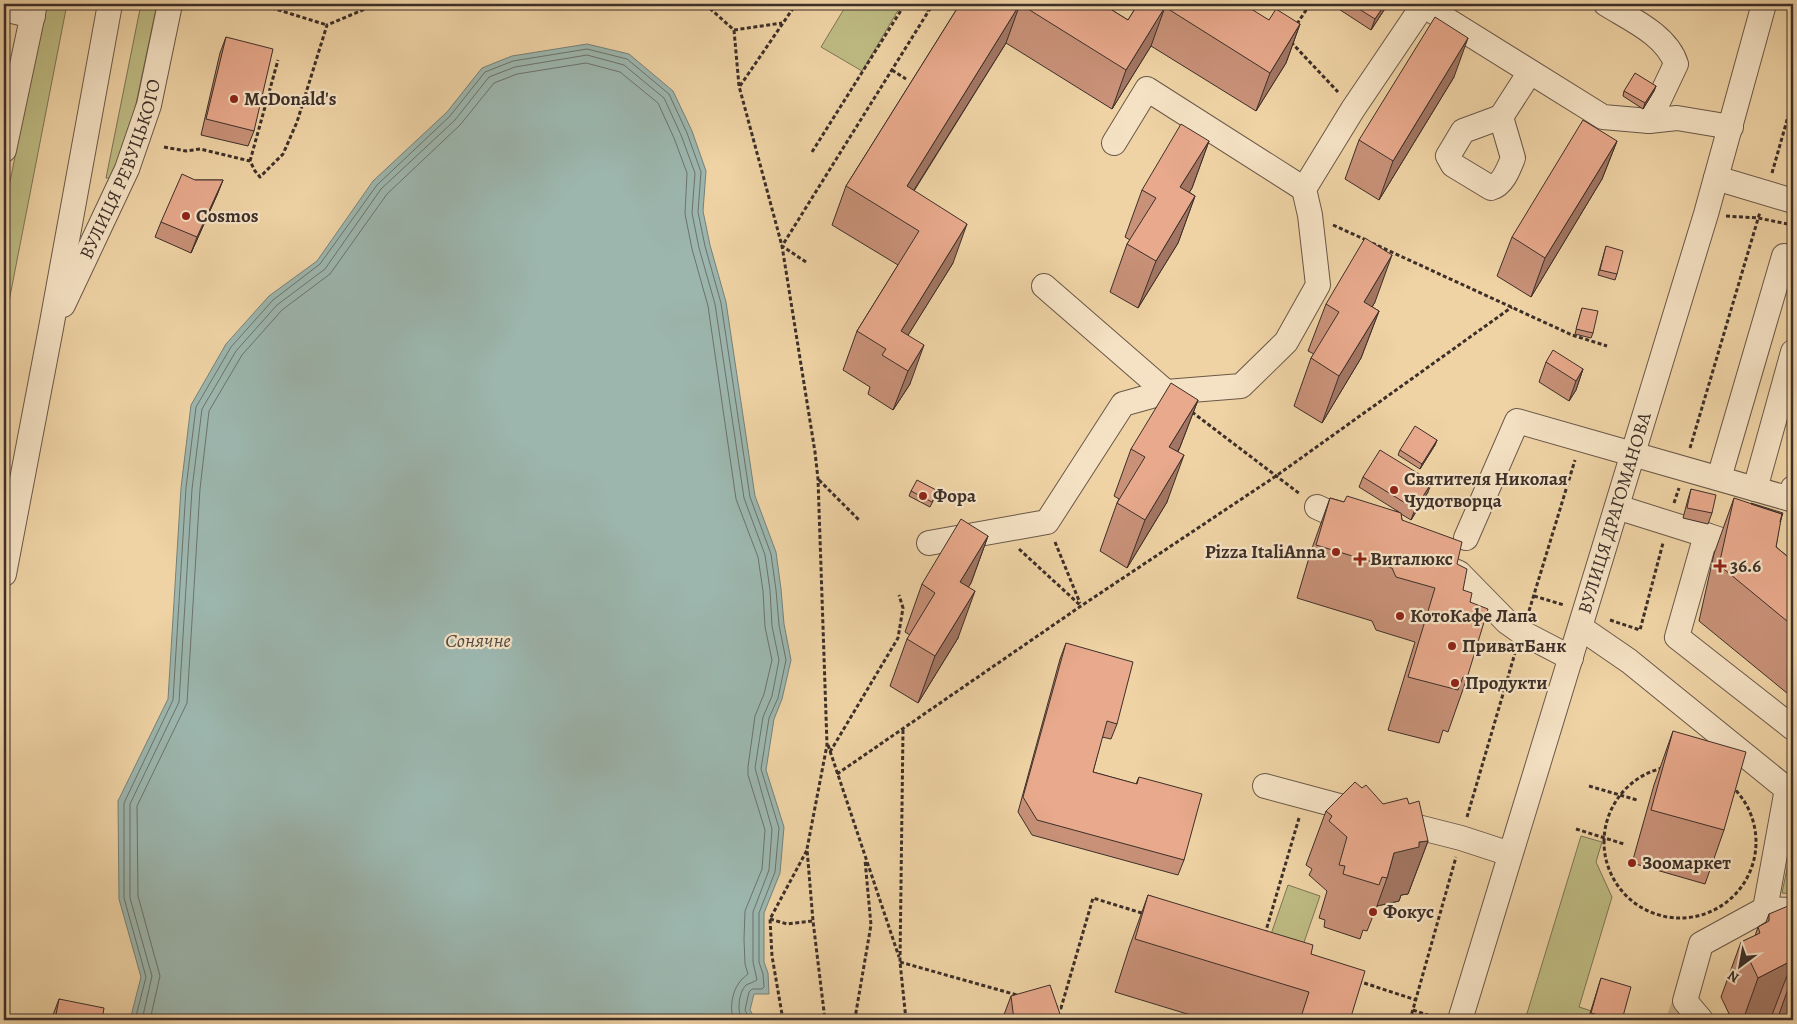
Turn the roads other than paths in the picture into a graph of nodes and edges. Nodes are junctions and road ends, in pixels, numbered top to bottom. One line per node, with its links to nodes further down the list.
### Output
1 (110, 4): 19 (street, ВУЛИЦЯ РЕВУЦЬКОГО)
2 (170, 4): 19 (street, ВУЛИЦЯ РЕВУЦЬКОГО)
3 (1423, 4): 8 (street); 15 (street)
4 (1606, 4): 10 (street)
5 (1764, 4): 11 (street, ВУЛИЦЯ ДРАГОМАНОВА)
6 (4, 9): 7 (street)
7 (34, 10): 13 (street)
8 (1530, 72): 9 (street); 10 (street)
9 (1501, 117)
10 (1649, 122): 11 (street)
11 (1731, 127): 14 (street, ВУЛИЦЯ ДРАГОМАНОВА)
12 (1114, 143): 15 (street)
13 (4, 150)
14 (1716, 178): 16 (street); 22 (street, ВУЛИЦЯ ДРАГОМАНОВА)
15 (1304, 189): 21 (street)
16 (1793, 201)
17 (1793, 258): 23 (street)
18 (1044, 286): 21 (street)
19 (51, 328): 34 (street, ВУЛИЦЯ РЕВУЦЬКОГО)
20 (1793, 352): 25 (street)
21 (1166, 392): 31 (street)
22 (1633, 453): 23 (street); 27 (street, ВУЛИЦЯ ДРАГОМАНОВА); 30 (street)
23 (1719, 478): 25 (street)
24 (1793, 488): 25 (street)
25 (1754, 489)
26 (1317, 507): 28 (street)
27 (1617, 507): 29 (street); 35 (street, ВУЛИЦЯ ДРАГОМАНОВА)
28 (1370, 532)
29 (1706, 535): 33 (street); 37 (street)
30 (1466, 538)
31 (929, 543)
32 (1414, 553): 36 (street)
33 (1769, 556)
34 (4, 574)
35 (1583, 620): 36 (street, ВУЛИЦЯ ДРАГОМАНОВА); 39 (street)
36 (1571, 658): 40 (street, ВУЛИЦЯ ДРАГОМАНОВА)
37 (1793, 728)
38 (1265, 786): 40 (street)
39 (1790, 791): 41 (street)
40 (1510, 854): 43 (street, ВУЛИЦЯ ДРАГОМАНОВА)
41 (1765, 909): 42 (street); 44 (street)
42 (1793, 910)
43 (1460, 1020)
44 (1701, 1020)

